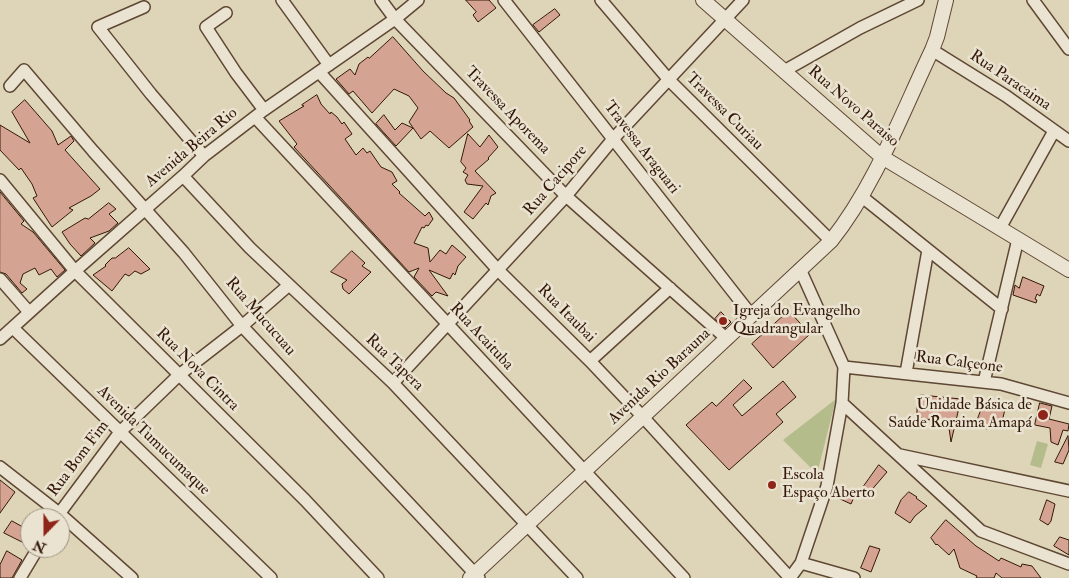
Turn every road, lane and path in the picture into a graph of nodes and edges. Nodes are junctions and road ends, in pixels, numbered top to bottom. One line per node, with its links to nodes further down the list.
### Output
1 (282, 0): 17 (street)
2 (381, 0): 13 (street, Travessa Aporema)
3 (418, 0): 13 (street, Avenida Beira Rio)
4 (504, 0): 24 (street, Travessa Araguari)
5 (601, 0): 20 (street, Travessa Curiau)
6 (703, 0): 14 (street, Rua Novo Paraiso)
7 (743, 0): 14 (street, Rua Cacipore)
8 (918, 0): 18 (street)
9 (946, 0): 16 (street, Avenida Rio Barauna)
10 (1033, 0): 15 (street)
11 (144, 7): 26 (street)
12 (226, 13): 22 (street, Rua Acaituba)
13 (396, 19): 17 (street, Avenida Beira Rio); 30 (street, Travessa Aporema)
14 (726, 19): 18 (street, Rua Novo Paraiso); 20 (street, Rua Cacipore)
15 (1067, 44)
16 (932, 50): 23 (street, Rua Paracaima); 27 (street, Avenida Rio Barauna)
17 (329, 65): 19 (street, Avenida Beira Rio)
18 (784, 71): 27 (street, Rua Novo Paraiso)
19 (320, 73): 22 (street, Avenida Beira Rio); 39 (street, Rua Itaubai)
20 (669, 80): 24 (street, Rua Cacipore); 35 (street, Travessa Curiau)
21 (10, 86): 32 (street, Rua Mucucuau)
22 (259, 114): 26 (street, Avenida Beira Rio); 48 (street, Rua Acaituba)
23 (1054, 130): 25 (street, Rua Paracaima); 33 (street)
24 (613, 139): 30 (street, Rua Cacipore); 46 (street, Travessa Araguari)
25 (1069, 140)
26 (204, 156): 28 (street, Avenida Beira Rio)
27 (882, 157): 31 (street, Avenida Rio Barauna); 33 (street, Rua Novo Paraiso)
28 (183, 176): 32 (street, Avenida Beira Rio); 42 (street, Rua Tapera)
29 (0, 180): 38 (street, Rua Nova Cintra)
30 (566, 196): 39 (street, Rua Cacipore); 43 (street, Travessa Aporema)
31 (861, 196): 35 (street, Avenida Rio Barauna); 36 (street)
32 (145, 209): 38 (street, Avenida Beira Rio); 47 (street, Rua Mucucuau)
33 (1000, 228): 34 (street, Rua Novo Paraiso)
34 (1018, 240): 40 (street, Rua Novo Paraiso); 44 (street)
35 (831, 241): 37 (street, Avenida Rio Barauna)
36 (928, 250): 44 (street); 54 (street)
37 (800, 269): 46 (street, Avenida Rio Barauna); 53 (street)
38 (75, 270): 45 (street, Avenida Beira Rio); 55 (street, Rua Nova Cintra)
39 (498, 270): 48 (street, Rua Cacipore); 52 (street, Rua Itaubai)
40 (1069, 270)
41 (0, 279): 45 (street)
42 (289, 285): 47 (street, Rua Bom Fim); 57 (street, Rua Tapera)
43 (670, 288): 51 (street, Travessa Aporema); 52 (street)
44 (1002, 309): 56 (street)
45 (30, 312): 49 (street, Avenida Beira Rio)
46 (752, 316): 51 (street, Avenida Rio Barauna)
47 (242, 326): 55 (street, Rua Bom Fim); 74 (street, Rua Mucucuau)
48 (447, 326): 57 (street, Rua Cacipore); 64 (street, Rua Acaituba)
49 (13, 328): 50 (street, Avenida Beira Rio); 61 (street, Avenida Tumucumaque)
50 (0, 338)
51 (727, 339): 60 (street, Avenida Rio Barauna)
52 (590, 361): 60 (street, Rua Itaubai)
53 (844, 367): 54 (street, Rua Calçeone); 58 (street)
54 (906, 373): 56 (street, Rua Calçeone)
55 (179, 375): 61 (street, Rua Bom Fim); 77 (street, Rua Nova Cintra)
56 (984, 382): 59 (street, Rua Calçeone)
57 (394, 383): 68 (street, Rua Tapera)
58 (842, 403): 62 (street); 71 (street)
59 (1069, 403)
60 (643, 417): 64 (street, Avenida Rio Barauna); 80 (street, Rua Itaubai)
61 (120, 432): 67 (street, Rua Bom Fim); 76 (street, Avenida Tumucumaque)
62 (899, 455): 65 (street); 72 (street)
63 (0, 467): 66 (street)
64 (584, 470): 68 (street, Avenida Rio Barauna); 79 (street, Rua Acaituba)
65 (1069, 491)
66 (49, 508)
67 (63, 508)
68 (528, 525): 74 (street, Avenida Rio Barauna); 78 (street, Rua Tapera)
69 (70, 526): 75 (street)
70 (33, 558): 73 (street)
71 (801, 563): 80 (street); 81 (street)
72 (1069, 564)
73 (24, 576)
74 (474, 576)
75 (132, 578)
76 (270, 578)
77 (378, 578)
78 (577, 578)
79 (684, 578)
80 (790, 578)
81 (854, 578)

